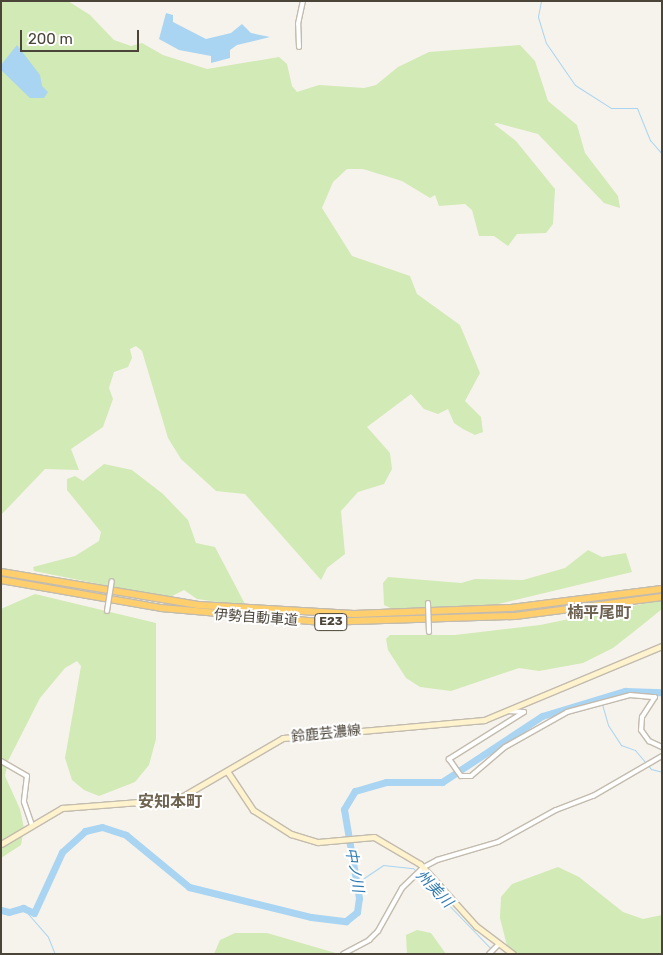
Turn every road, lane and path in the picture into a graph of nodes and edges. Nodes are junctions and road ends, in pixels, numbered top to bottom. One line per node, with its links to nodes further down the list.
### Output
1 (303, 1): 2 (street)
2 (299, 47)
3 (1, 572): 6 (highway, 伊勢自動車道 / E23)
4 (1, 580): 7 (highway, 伊勢自動車道 / E23)
5 (112, 581): 9 (street, bridge)
6 (662, 589)
7 (662, 596)
8 (428, 603): 10 (street, bridge)
9 (107, 611)
10 (429, 632)
11 (662, 646): 12 (main road, 鈴鹿芸濃線)
12 (508, 711): 13 (street); 16 (main road, 鈴鹿芸濃線)
13 (662, 747)
14 (662, 756): 19 (street)
15 (1, 760): 17 (street)
16 (226, 771): 17 (main road, 鈴鹿芸濃線); 19 (main road)
17 (32, 825): 18 (main road, 鈴鹿芸濃線)
18 (1, 844)
19 (422, 869): 20 (main road); 21 (street)
20 (493, 950): 22 (main road)
21 (343, 954)
22 (513, 954)

